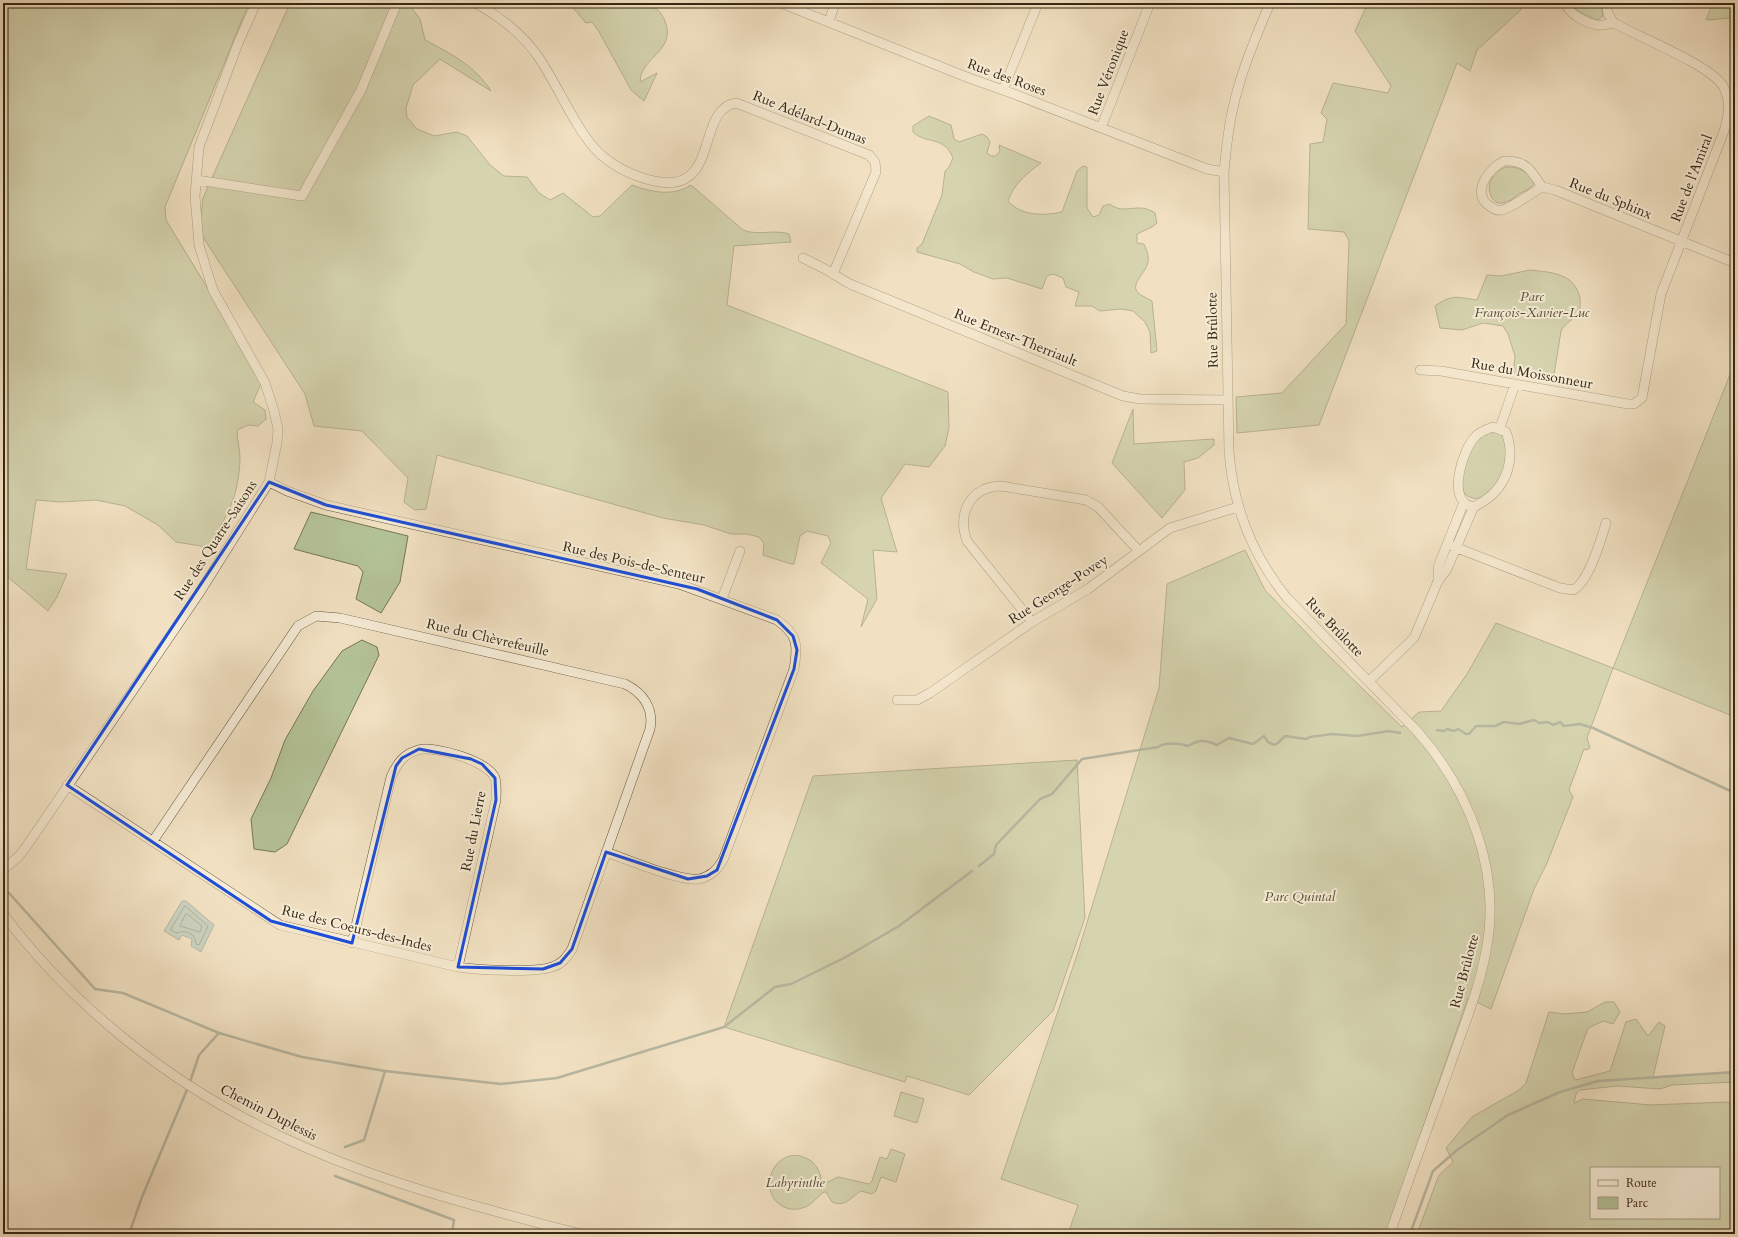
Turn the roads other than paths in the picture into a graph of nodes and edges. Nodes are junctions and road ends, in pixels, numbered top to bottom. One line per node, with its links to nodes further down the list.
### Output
1 (256, 3): 16 (street, Rue des Quatre-Saisons)
2 (397, 3): 16 (street)
3 (475, 3): 21 (street, Rue Adélard-Dumas)
4 (781, 3): 11 (street, Rue des Roses)
5 (835, 3): 11 (street)
6 (1038, 3): 13 (street)
7 (1150, 3): 14 (street, Rue Véronique)
8 (1270, 3): 15 (street, Rue Brûlotte)
9 (1566, 3): 12 (street)
10 (1606, 3): 12 (street)
11 (829, 22): 13 (street, Rue des Roses)
12 (1614, 23): 18 (street, Rue de l'Amiral)
13 (1003, 90): 14 (street, Rue des Roses)
14 (1101, 128): 15 (street, Rue des Roses)
15 (1224, 172): 24 (street, Rue Brûlotte)
16 (197, 180): 27 (street, Rue des Quatre-Saisons)
17 (1542, 187): 17 (street); 18 (street, Rue du Sphinx)
18 (1681, 242): 20 (street, Rue du Sphinx); 25 (street, Rue de l'Amiral)
19 (803, 258): 21 (street, Rue Ernest-Therriault)
20 (1735, 263)
21 (833, 274): 24 (street, Rue Ernest-Therriault)
22 (1420, 370): 23 (street, Rue du Moissonneur)
23 (1515, 384): 25 (street, Rue du Moissonneur); 26 (street)
24 (1228, 400): 30 (street, Rue Brûlotte)
25 (1638, 402)
26 (1500, 428): 28 (street); 29 (street)
27 (269, 482): 37 (street, Rue des Pois-de-Senteur); 41 (street, Rue des Quatre-Saisons)
28 (1464, 502): 29 (street); 32 (street)
29 (1474, 506): 33 (street)
30 (1238, 507): 35 (street, Rue George-Povey); 39 (street, Rue Brûlotte)
31 (1606, 523): 33 (street)
32 (1447, 544): 33 (street); 36 (street)
33 (1456, 548): 36 (street)
34 (740, 551): 37 (street)
35 (1139, 551): 38 (street, Rue George-Povey); 38 (street)
36 (1438, 581): 39 (street)
37 (722, 599): 43 (street, Rue des Pois-de-Senteur)
38 (1032, 622): 40 (street, Rue George-Povey)
39 (1369, 681): 50 (street, Rue Brûlotte)
40 (897, 700)
41 (67, 784): 42 (street, Rue des Coeurs-des-Indes); 44 (street, Rue des Quatre-Saisons)
42 (153, 841): 43 (street, Rue du Chèvrefeuille); 46 (street, Rue des Coeurs-des-Indes)
43 (606, 852): 47 (street, Rue du Chèvrefeuille)
44 (3, 870)
45 (3, 914): 49 (street, Chemin Duplessis)
46 (352, 943): 48 (street, Rue des Coeurs-des-Indes); 48 (street, Rue du Lierre)
47 (560, 963): 48 (street, Rue des Coeurs-des-Indes)
48 (458, 967)
49 (580, 1234)
50 (1390, 1234)

